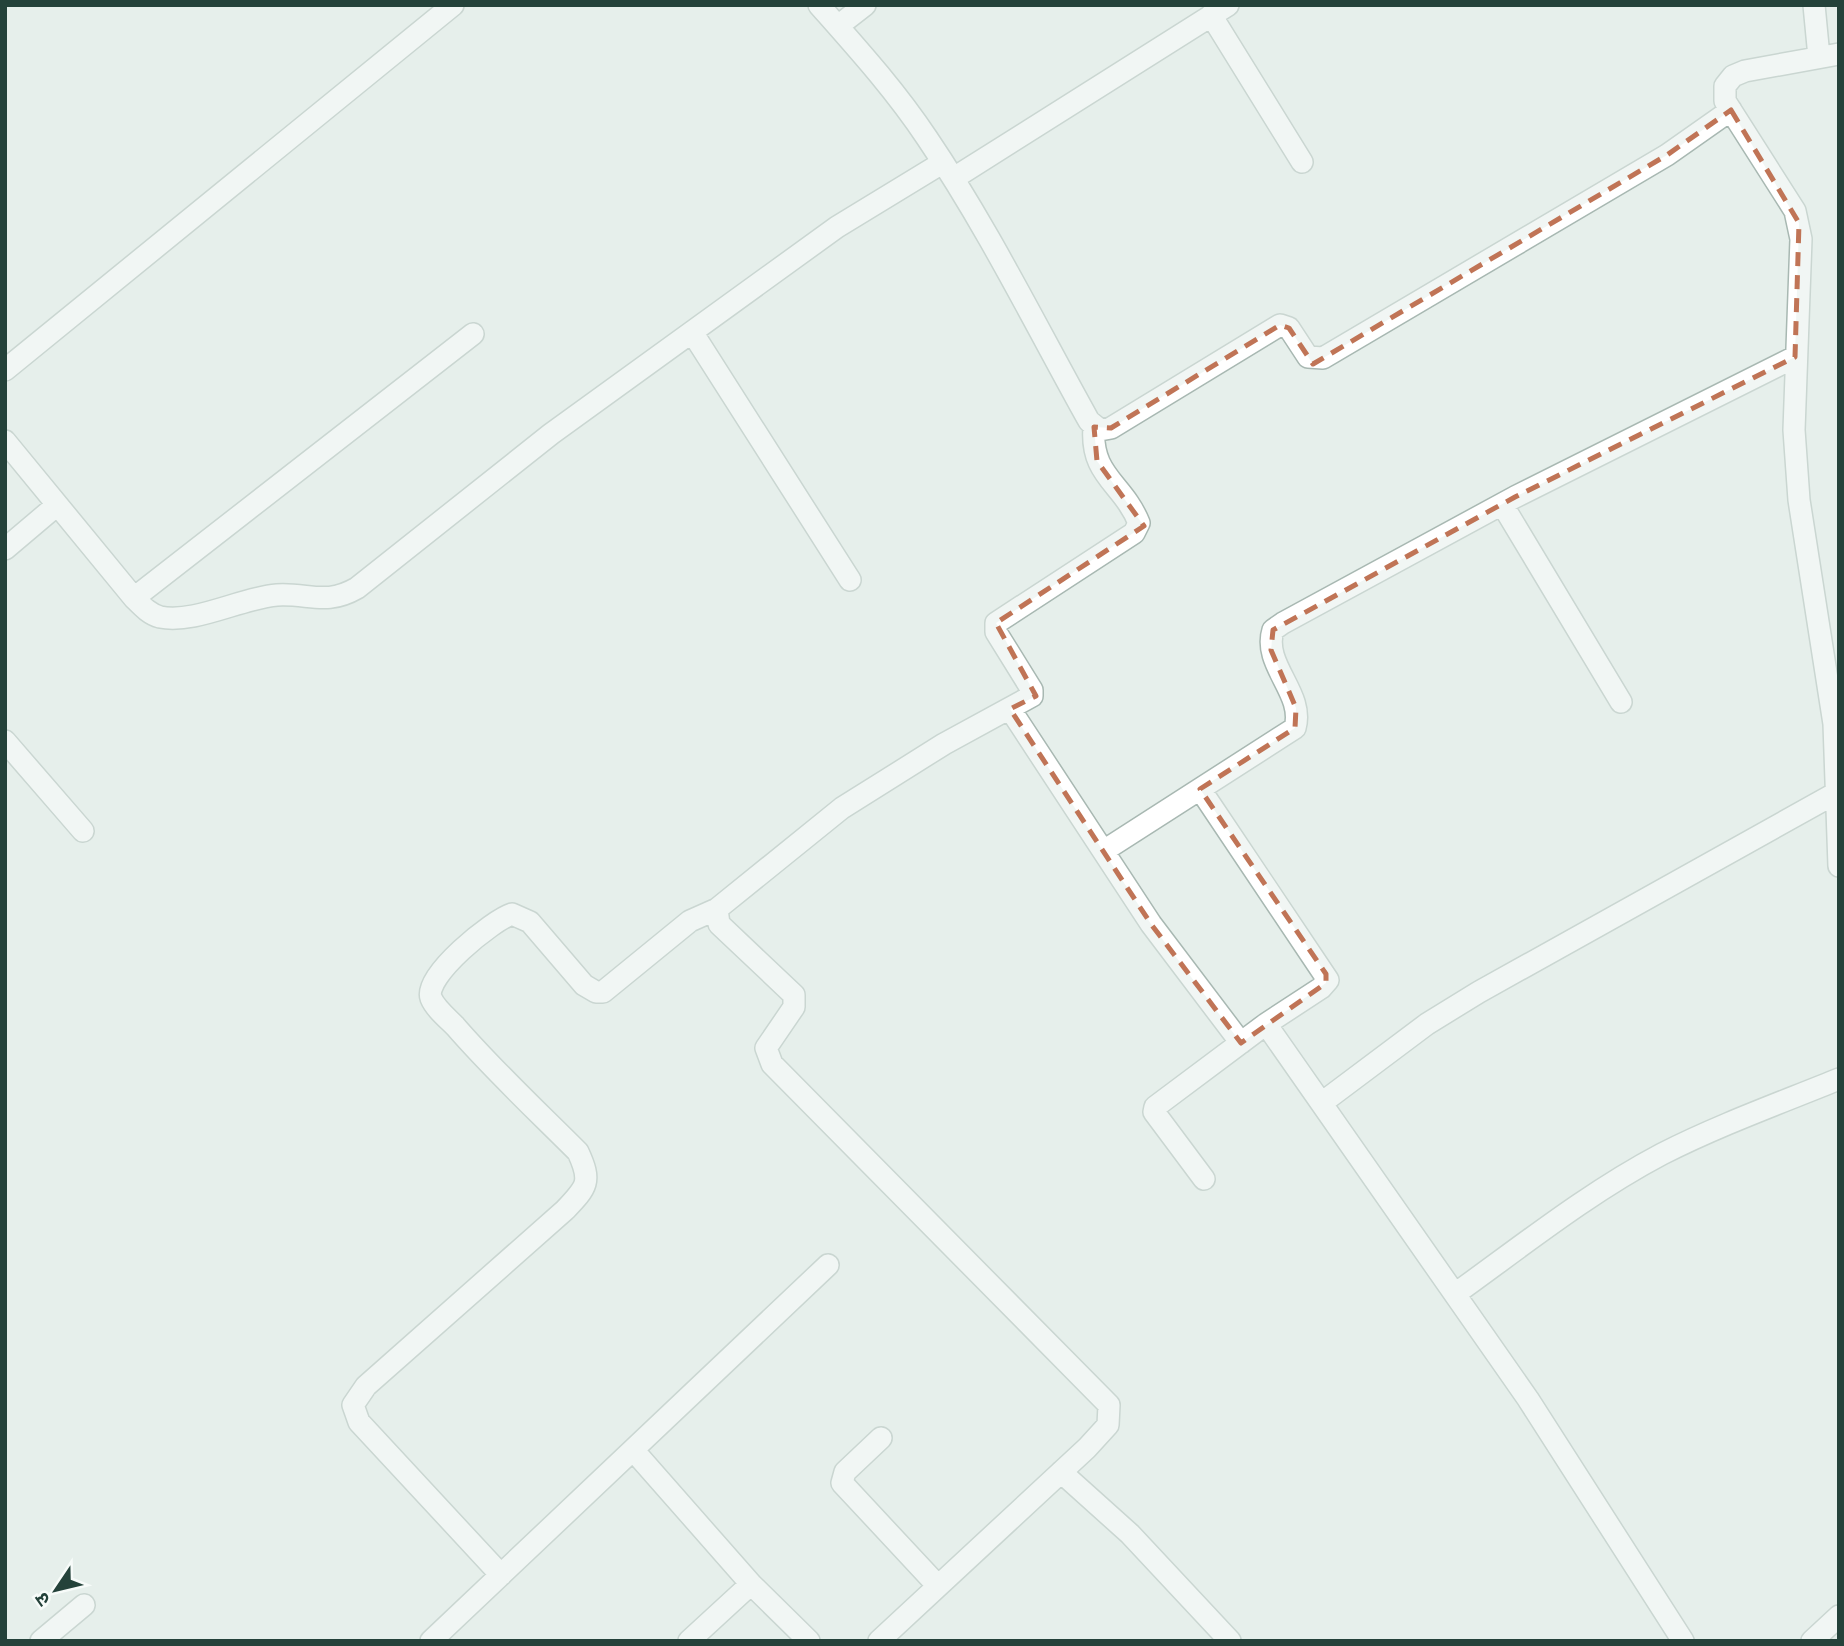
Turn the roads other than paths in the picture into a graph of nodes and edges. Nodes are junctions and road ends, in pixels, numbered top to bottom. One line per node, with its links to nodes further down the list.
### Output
1 (453, 5): 14 (street)
2 (819, 5): 6 (street)
3 (866, 5): 6 (street)
4 (1814, 5): 7 (street)
5 (1219, 10): 9 (street); 10 (street)
6 (838, 26): 10 (street)
7 (1829, 55): 8 (street)
8 (1731, 110): 13 (street); 15 (street)
9 (1302, 162)
10 (948, 170): 11 (street); 15 (street)
11 (692, 332): 20 (street); 21 (street)
12 (472, 334): 21 (street)
13 (1795, 357): 17 (street); 26 (street)
14 (5, 370)
15 (1094, 427): 23 (street)
16 (5, 441): 18 (street)
17 (1502, 504): 22 (street); 25 (street)
18 (57, 505): 19 (street); 21 (street)
19 (5, 549)
20 (850, 580)
21 (134, 598)
22 (1621, 702)
23 (1010, 709): 28 (street); 30 (street)
24 (5, 740): 27 (street)
25 (1200, 789): 28 (street); 31 (street)
26 (1836, 793): 29 (street); 34 (street)
27 (83, 831)
28 (1105, 850): 32 (street)
29 (1839, 866)
30 (717, 909): 40 (street); 41 (street)
31 (1266, 1024): 32 (street); 34 (street)
32 (1241, 1043): 35 (street)
33 (1839, 1080): 37 (street)
34 (1323, 1102): 37 (street)
35 (1204, 1179)
36 (828, 1265): 39 (street)
37 (1455, 1294): 52 (street)
38 (881, 1438): 43 (street)
39 (634, 1451): 41 (street); 42 (street)
40 (1061, 1472): 43 (street); 51 (street)
41 (501, 1575): 47 (street)
42 (751, 1584): 48 (street); 49 (street)
43 (938, 1586): 50 (street)
44 (84, 1605): 46 (street)
45 (1839, 1616): 53 (street)
46 (41, 1641)
47 (431, 1641)
48 (689, 1641)
49 (809, 1641)
50 (878, 1641)
51 (1230, 1641)
52 (1683, 1641)
53 (1812, 1641)

